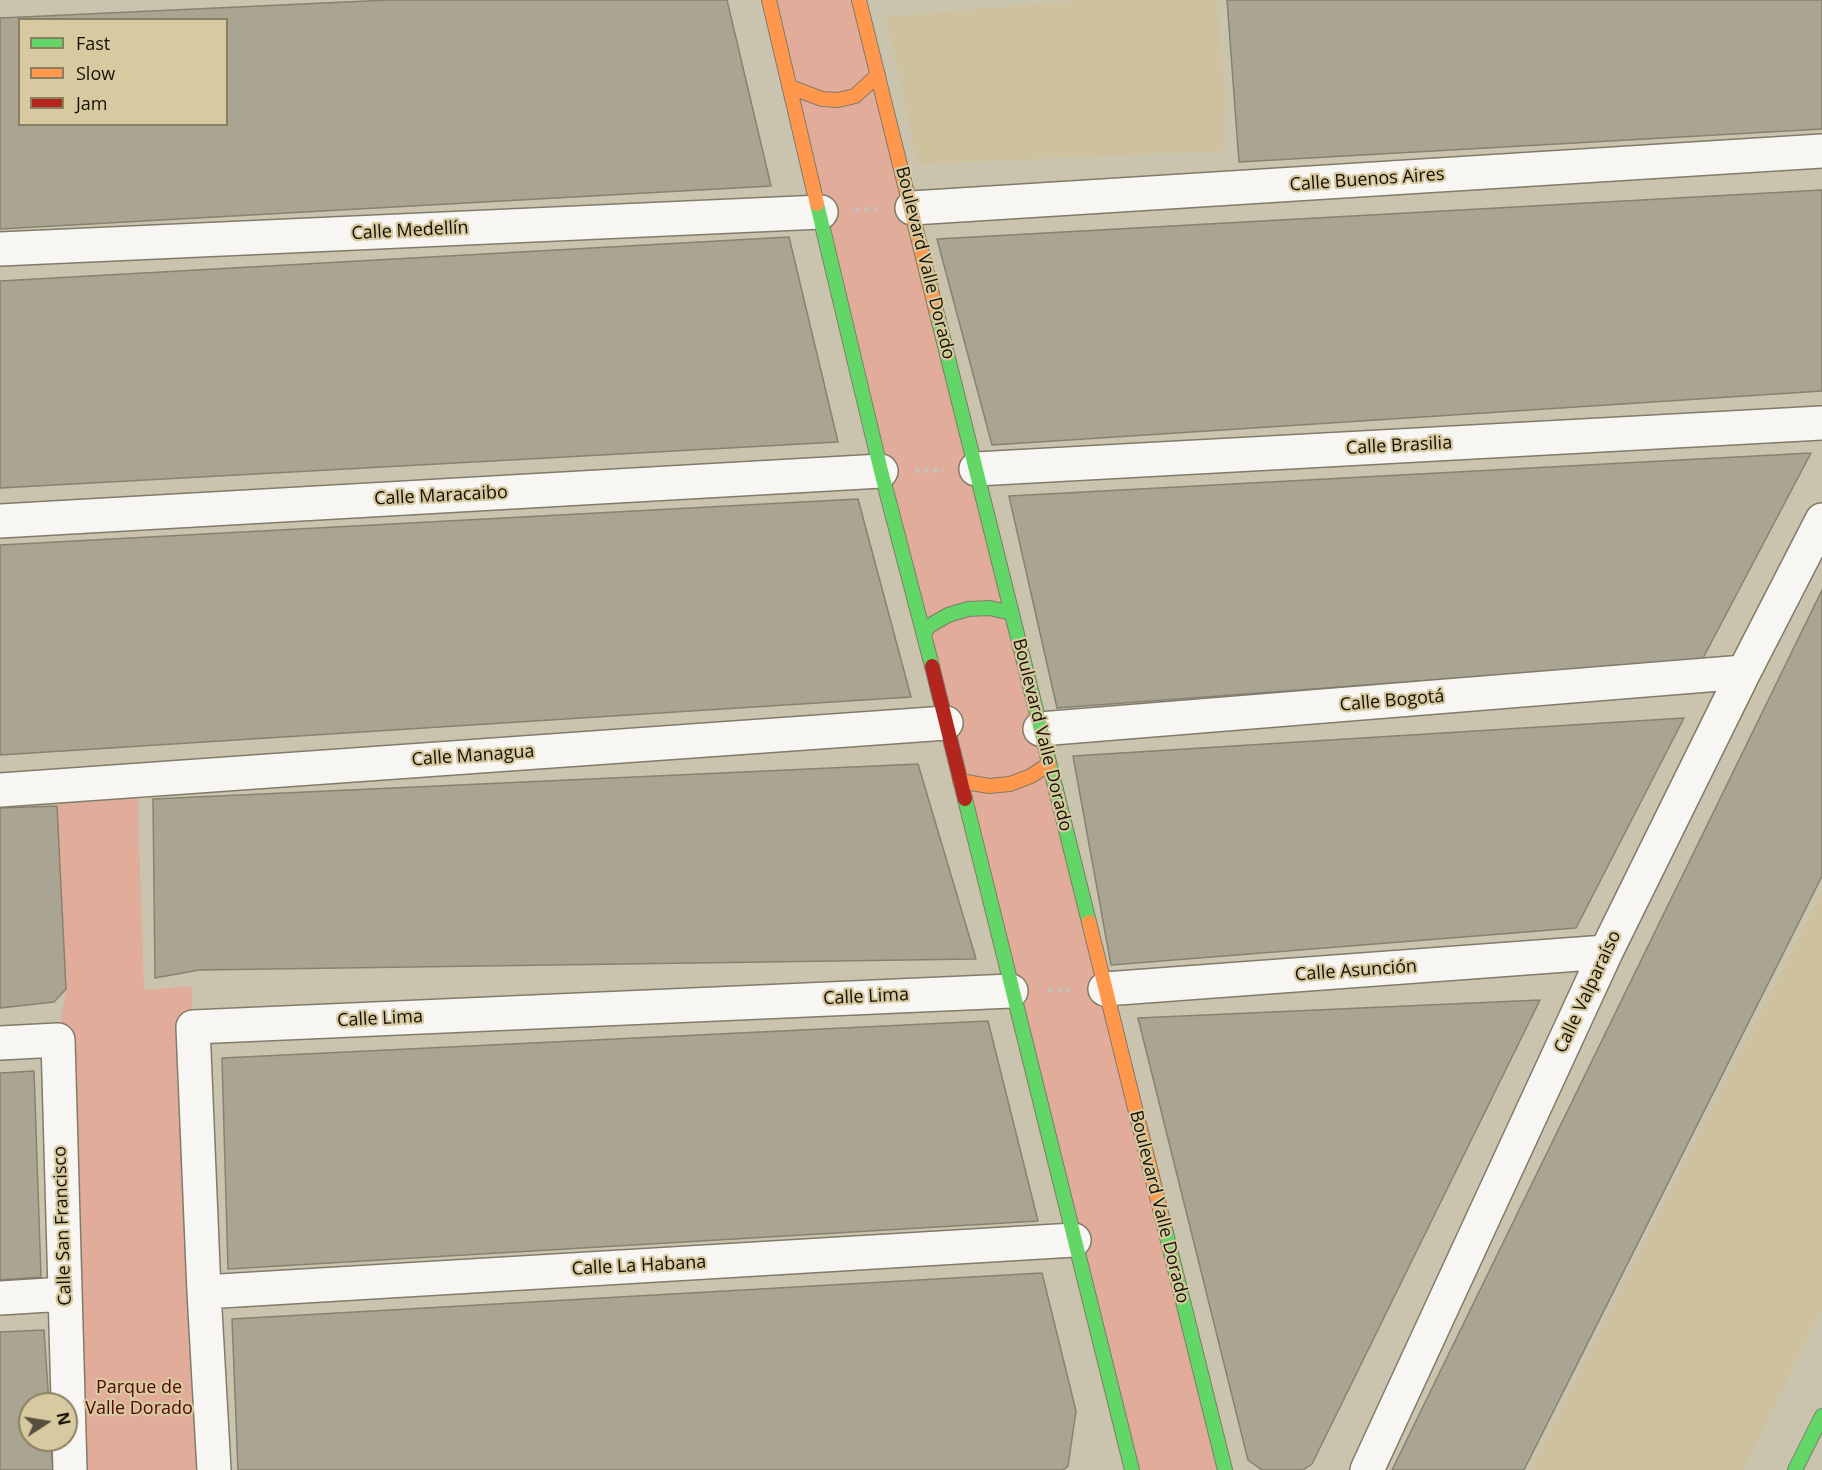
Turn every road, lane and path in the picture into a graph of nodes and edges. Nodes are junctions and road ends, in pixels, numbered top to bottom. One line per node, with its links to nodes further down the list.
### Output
1 (770, 0): 4 (street)
2 (859, 0): 3 (street, Boulevard Valle Dorado)
3 (878, 75): 4 (street); 6 (street, Boulevard Valle Dorado)
4 (790, 87): 7 (street)
5 (1822, 151): 6 (street, Calle Buenos Aires)
6 (912, 208): 7 (path); 10 (street, Boulevard Valle Dorado)
7 (821, 212): 8 (street, Calle Medellín); 11 (street)
8 (0, 249)
9 (1822, 423): 10 (street, Calle Brasilia)
10 (976, 469): 11 (path); 14 (street, Boulevard Valle Dorado)
11 (881, 471): 13 (street, Calle Maracaibo); 15 (street)
12 (1822, 520): 16 (street, Calle Valparaíso)
13 (0, 521)
14 (1011, 613): 15 (street); 18 (street, Boulevard Valle Dorado)
15 (924, 634): 17 (street)
16 (1744, 672): 18 (street, Calle Bogotá); 22 (street, Calle Valparaíso)
17 (945, 723): 20 (street); 21 (street, Calle Managua)
18 (1040, 729): 19 (street, Boulevard Valle Dorado)
19 (1049, 764): 20 (street); 23 (street, Boulevard Valle Dorado)
20 (960, 781): 24 (street)
21 (0, 790)
22 (1606, 952): 23 (street, Calle Asunción); 35 (street, Calle Valparaíso)
23 (1105, 989): 24 (path); 34 (street, Boulevard Valle Dorado)
24 (1011, 991): 26 (street); 27 (street, Calle Lima)
25 (0, 1043): 28 (street, Calle San Francisco)
26 (1074, 1240): 27 (street, Calle La Habana); 33 (street)
27 (204, 1292): 32 (street, Calle Lima)
28 (65, 1294): 29 (street); 31 (street, Calle San Francisco)
29 (0, 1298)
30 (1822, 1416): 36 (street)
31 (70, 1470)
32 (214, 1470)
33 (1132, 1470)
34 (1225, 1470)
35 (1367, 1470)
36 (1795, 1470)

